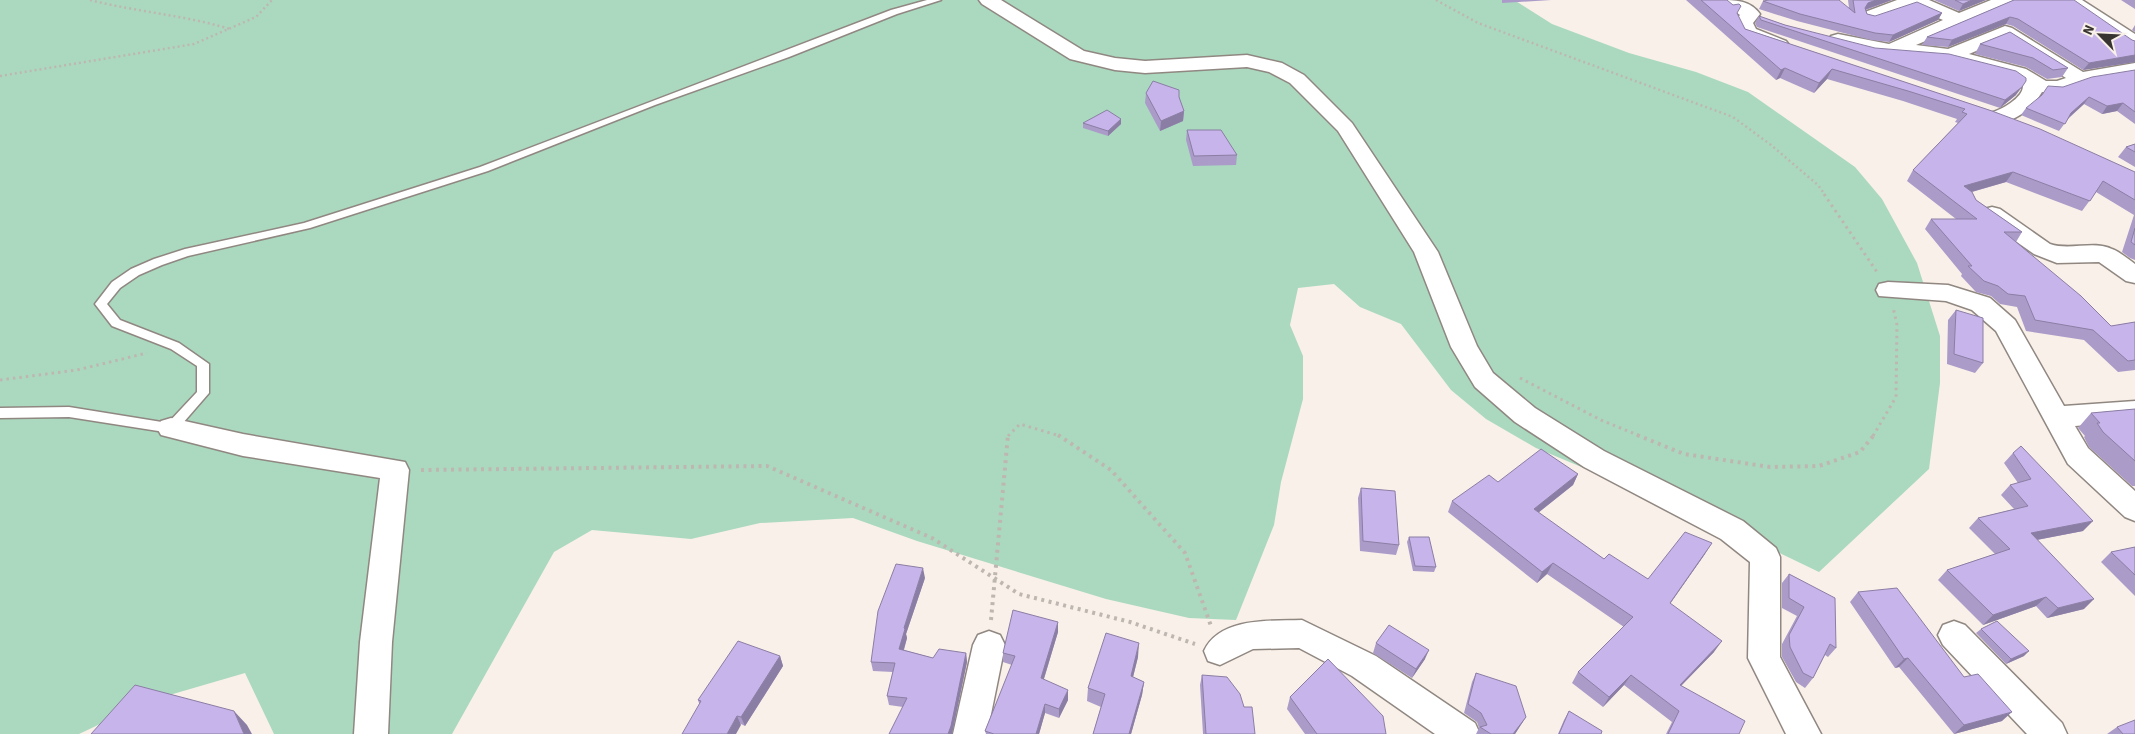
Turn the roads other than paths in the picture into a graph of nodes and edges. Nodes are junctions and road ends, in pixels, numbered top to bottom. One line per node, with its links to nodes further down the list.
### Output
1 (937, 0): 25 (lane)
2 (988, 0): 33 (street)
3 (1729, 0): 13 (street)
4 (1914, 0): 7 (street); 8 (street)
5 (2006, 0): 8 (street)
6 (2070, 0): 11 (street)
7 (1872, 16)
8 (1965, 16): 9 (street); 12 (street)
9 (2006, 32): 14 (street); 16 (street)
10 (1818, 35): 12 (street)
11 (2135, 42)
12 (1888, 50): 14 (street)
13 (1799, 52)
14 (1950, 55): 17 (street)
15 (2135, 69): 16 (street)
16 (2080, 78): 17 (street)
17 (2033, 82): 18 (street)
18 (2025, 128)
19 (1978, 204): 20 (street)
20 (2135, 275)
21 (1888, 290): 24 (street)
22 (2135, 411): 24 (street)
23 (0, 414): 25 (lane)
24 (2056, 417): 26 (street)
25 (171, 428): 30 (street)
26 (2135, 509)
27 (1954, 635): 34 (street)
28 (989, 645): 31 (street)
29 (1220, 651): 32 (street)
30 (371, 734)
31 (970, 734)
32 (1463, 734)
33 (1804, 734)
34 (2050, 734)

